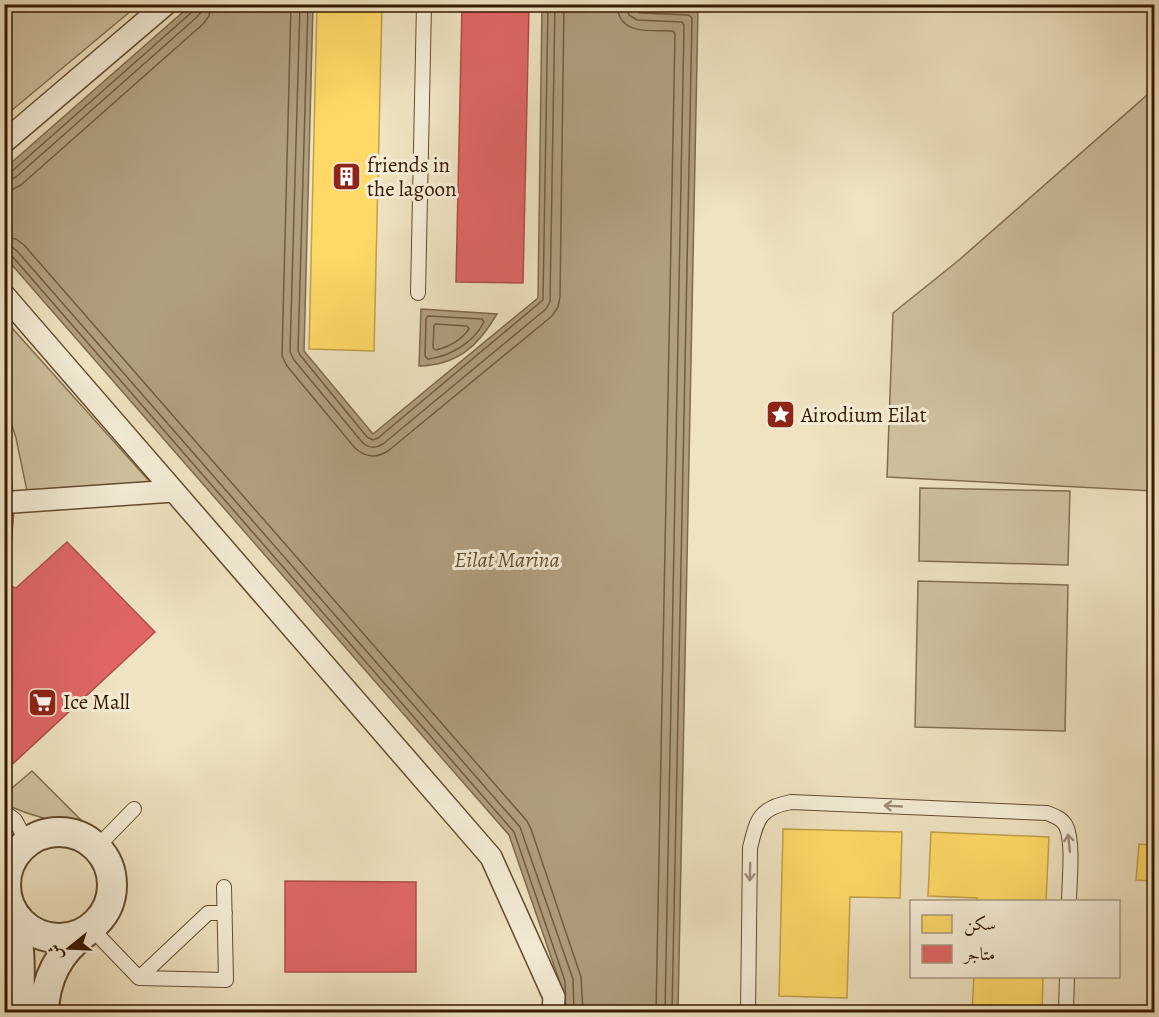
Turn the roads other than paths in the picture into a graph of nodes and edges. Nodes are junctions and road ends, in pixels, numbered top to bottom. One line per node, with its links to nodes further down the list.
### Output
1 (166, 4): 3 (street)
2 (424, 4): 4 (lane)
3 (4, 142)
4 (418, 293)
5 (4, 295): 6 (street)
6 (174, 491): 7 (street); 23 (street)
7 (13, 502)
8 (134, 809): 11 (lane)
9 (4, 812): 10 (lane)
10 (27, 842): 11 (street); 12 (street)
11 (97, 847): 17 (street)
12 (6, 876): 15 (street)
13 (224, 887): 16 (lane)
14 (1069, 900): 24 (lane, one-way to 24)
15 (12, 910): 17 (street); 18 (street)
16 (225, 913): 19 (lane); 19 (lane)
17 (91, 928): 19 (lane); 22 (street)
18 (12, 946): 21 (street)
19 (139, 978)
20 (1067, 978): 25 (lane)
21 (19, 1012)
22 (44, 1012)
23 (553, 1012)
24 (748, 1012)
25 (1066, 1012)

